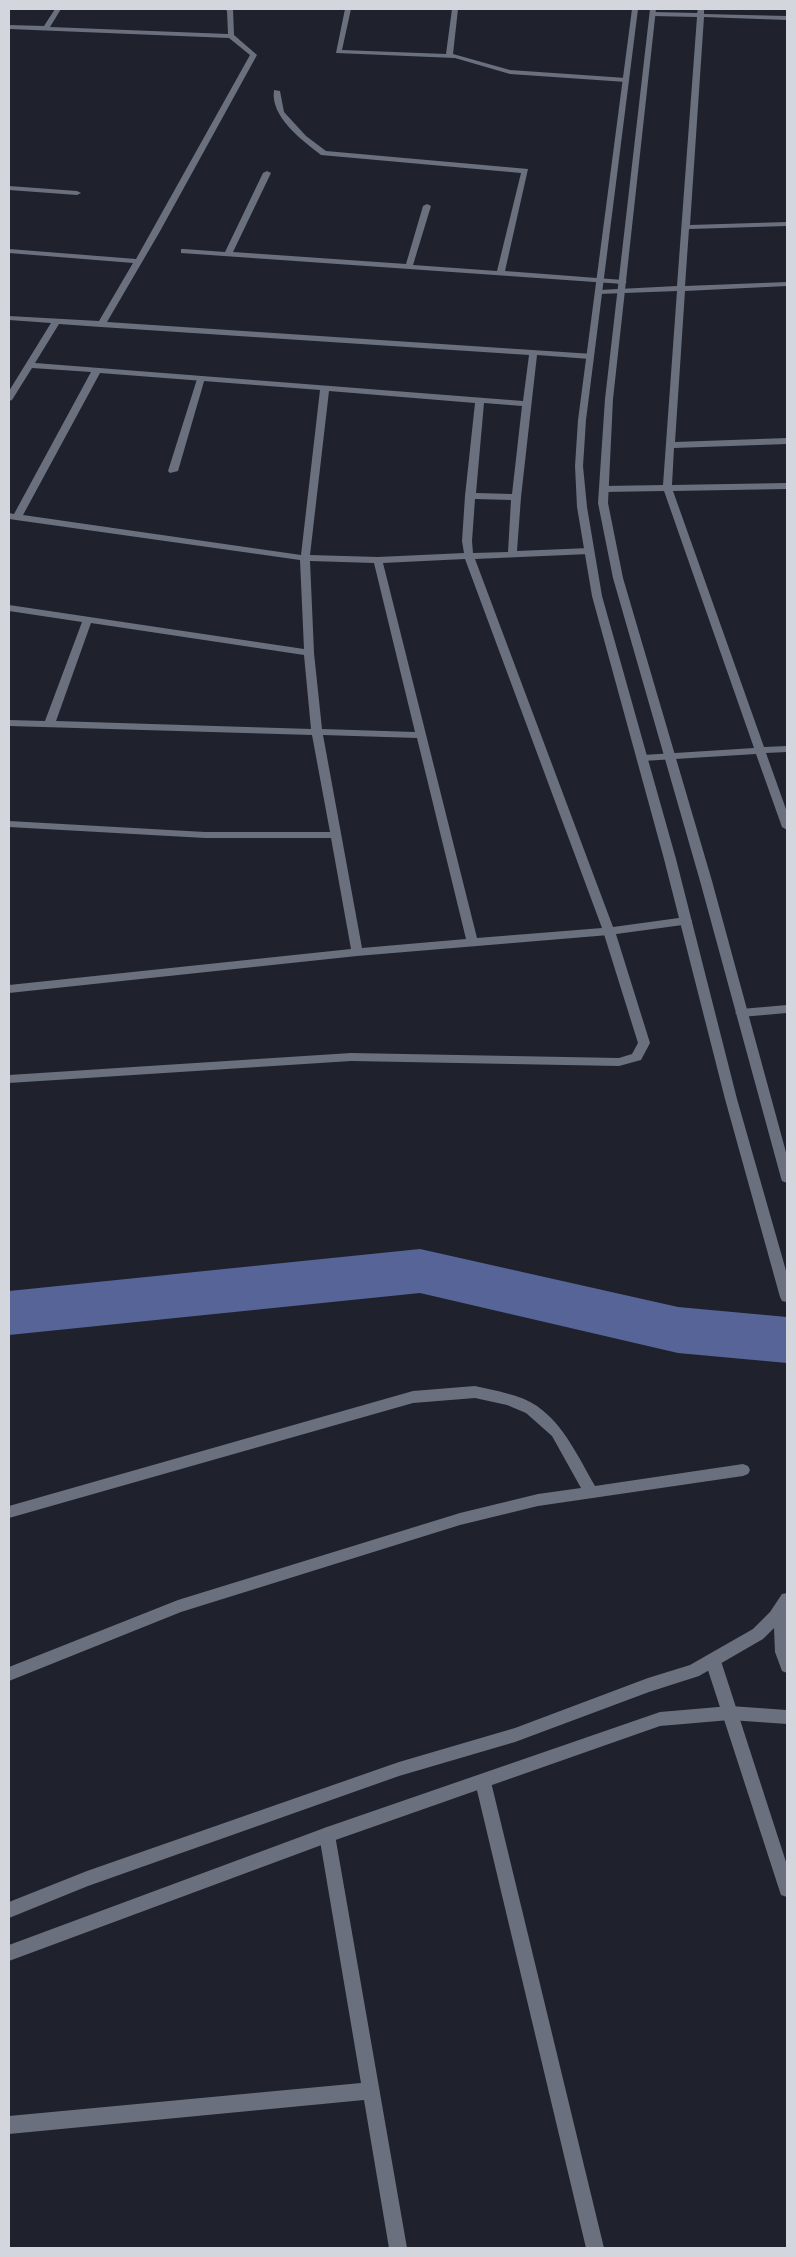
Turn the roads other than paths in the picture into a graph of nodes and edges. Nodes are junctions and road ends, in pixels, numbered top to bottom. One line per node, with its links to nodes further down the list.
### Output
1 (58, 9): 10 (street)
2 (228, 9): 11 (street)
3 (348, 9): 12 (street)
4 (455, 9): 12 (street)
5 (635, 9): 13 (street)
6 (653, 12): 7 (street); 29 (street)
7 (700, 12): 8 (street); 20 (street)
8 (787, 18)
9 (9, 27): 10 (street)
10 (46, 28): 11 (street)
11 (231, 36): 24 (street)
12 (449, 56): 13 (street)
13 (626, 80): 27 (street)
14 (276, 91): 26 (street)
15 (268, 173): 23 (street)
16 (9, 188): 17 (street)
17 (77, 193)
18 (427, 206): 25 (street)
19 (787, 224): 20 (street)
20 (686, 227): 30 (street)
21 (184, 250): 23 (street)
22 (9, 251): 24 (street)
23 (228, 254): 25 (street)
24 (138, 261): 34 (street)
25 (408, 266): 26 (street)
26 (500, 272): 27 (street)
27 (600, 280): 29 (street); 31 (street)
28 (787, 284): 30 (street)
29 (622, 286): 30 (street); 31 (street); 49 (street)
30 (681, 289): 45 (street)
31 (599, 292): 36 (street)
32 (9, 318): 33 (street)
33 (56, 322): 34 (street); 37 (street)
34 (101, 325): 35 (street)
35 (532, 353): 36 (street); 43 (street)
36 (590, 356): 53 (street)
37 (30, 365): 38 (street); 41 (street)
38 (97, 370): 39 (street); 52 (street)
39 (201, 378): 40 (street); 46 (street)
40 (325, 388): 42 (street); 56 (street)
41 (10, 394)
42 (480, 399): 43 (street); 50 (street)
43 (527, 404): 51 (street)
44 (787, 441): 45 (street)
45 (670, 446): 48 (street)
46 (173, 471)
47 (787, 486): 48 (street)
48 (667, 487): 49 (street); 66 (street)
49 (604, 489): 67 (street)
50 (470, 496): 51 (street); 55 (street)
51 (516, 497): 54 (street)
52 (13, 516): 56 (street)
53 (589, 551): 54 (street); 68 (street)
54 (512, 555): 55 (street)
55 (469, 556): 57 (street); 73 (street)
56 (305, 558): 57 (street); 60 (street)
57 (378, 560): 64 (street)
58 (9, 608): 59 (street)
59 (88, 620): 60 (street); 62 (street)
60 (309, 653): 63 (street)
61 (9, 723): 62 (street)
62 (49, 724): 63 (street)
63 (317, 733): 64 (street); 71 (street)
64 (421, 735): 74 (street)
65 (787, 749): 66 (street)
66 (760, 750): 67 (street); 70 (street)
67 (669, 756): 68 (street); 78 (street)
68 (643, 758): 72 (street)
69 (9, 824): 71 (street)
70 (787, 827)
71 (336, 835): 75 (street)
72 (686, 921): 73 (street); 81 (street)
73 (609, 931): 74 (street); 79 (street)
74 (472, 941): 75 (street)
75 (358, 952): 76 (street)
76 (9, 989)
77 (787, 1010): 78 (street)
78 (741, 1012): 80 (street)
79 (9, 1079)
80 (787, 1178)
81 (787, 1296)
82 (743, 1470): 83 (street)
83 (591, 1492): 84 (street); 88 (street)
84 (9, 1512)
85 (787, 1599): 86 (street); 87 (street)
86 (713, 1661): 89 (street); 94 (street)
87 (787, 1666)
88 (9, 1674)
89 (730, 1713): 90 (street); 91 (street); 93 (street)
90 (787, 1717)
91 (483, 1782): 92 (street); 99 (street)
92 (328, 1835): 95 (street); 96 (street)
93 (787, 1889)
94 (9, 1910)
95 (9, 1953)
96 (371, 2091): 97 (street); 98 (street)
97 (9, 2125)
98 (398, 2248)
99 (595, 2248)

